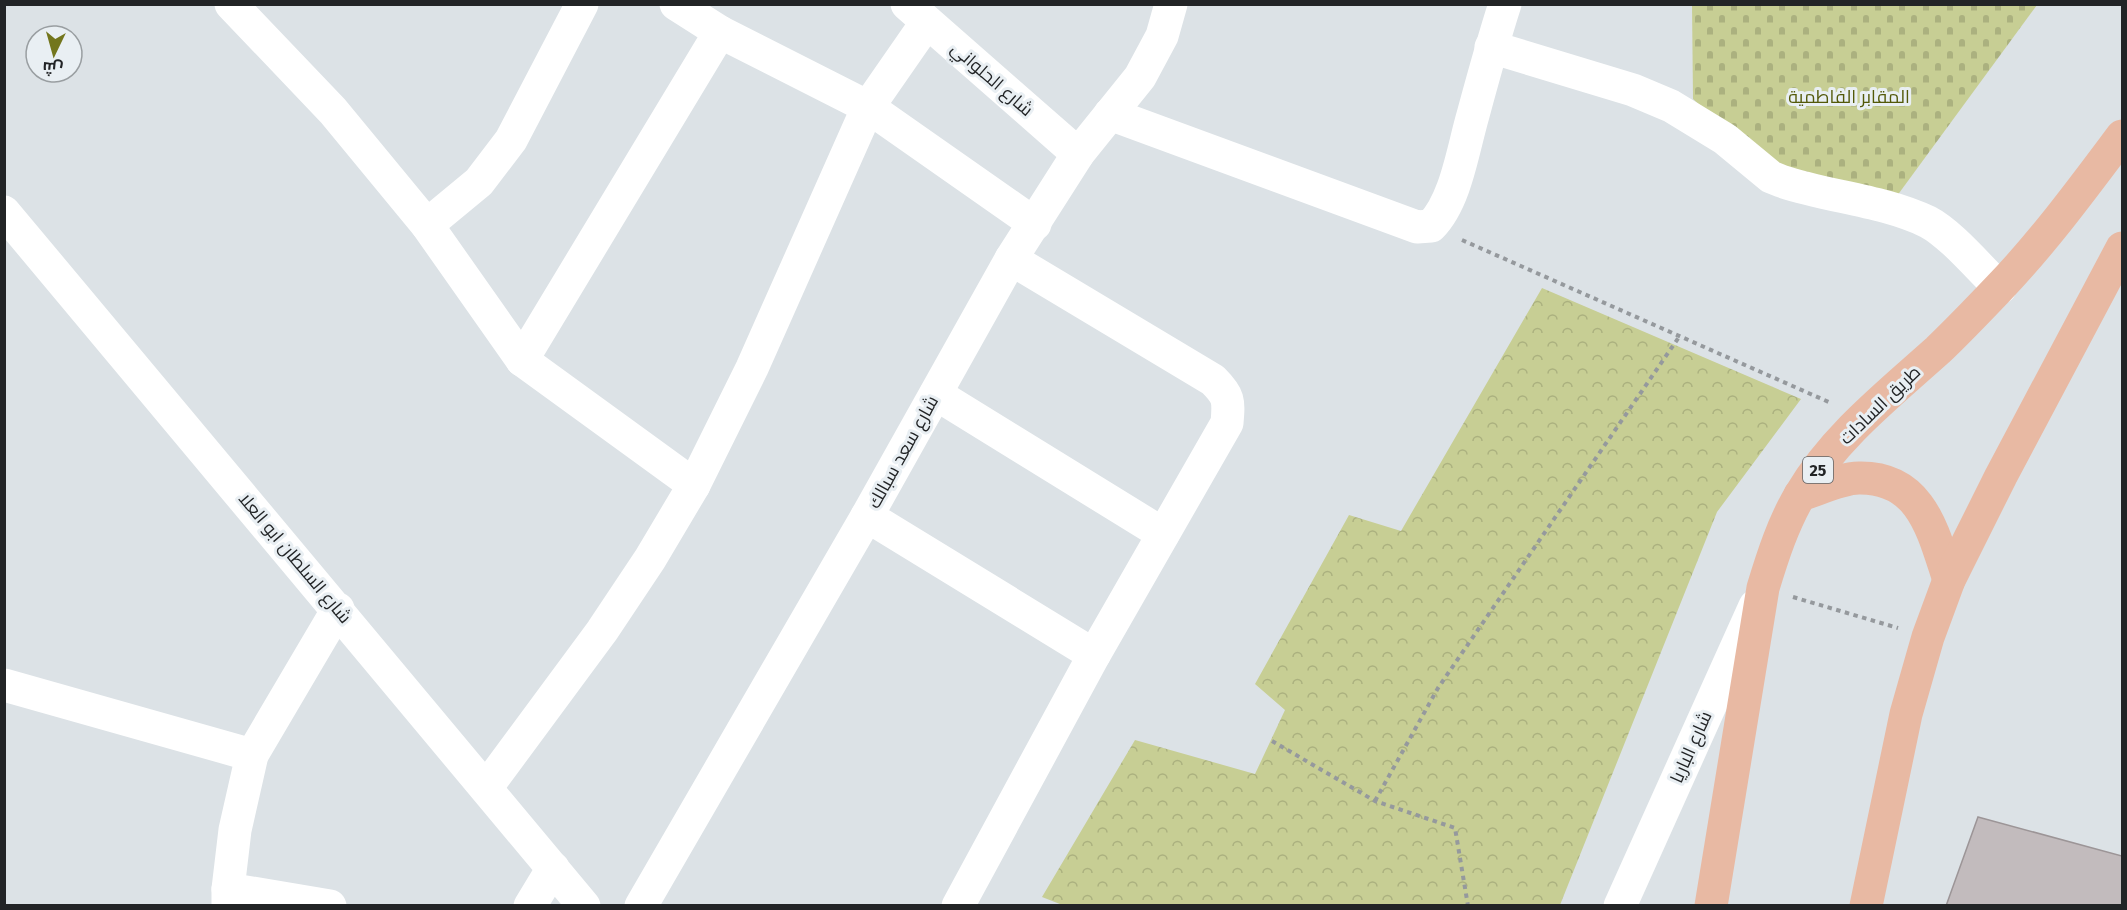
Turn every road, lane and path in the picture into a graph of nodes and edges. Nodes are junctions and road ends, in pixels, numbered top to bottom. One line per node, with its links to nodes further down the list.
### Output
1 (231, 4): 15 (street)
2 (582, 4): 15 (street)
3 (676, 4): 7 (street)
4 (1171, 4): 10 (street, شارع سعد سبالك)
5 (1505, 4): 8 (street)
6 (917, 13): 9 (street); 12 (street, شارع الحلواني)
7 (720, 32): 9 (street); 21 (street)
8 (1491, 47): 16 (street); 19 (street)
9 (868, 107): 14 (street); 24 (street)
10 (1110, 114): 12 (street, شارع سعد سبالك); 16 (street)
11 (2122, 136): 19 (main road, طريق السادات / 25)
12 (1078, 154): 14 (street, شارع سعد سبالك)
13 (4, 212): 30 (street, شارع السلطان ابو العلا)
14 (1035, 224): 18 (street, شارع سعد سبالك)
15 (427, 225): 21 (street)
16 (1431, 226): 20 (path)
17 (2122, 248): 28 (main road)
18 (1011, 259): 22 (street, شارع سعد سبالك); 27 (street)
19 (2000, 288): 23 (main road, طريق السادات / 25)
20 (1679, 337): 23 (path); 37 (path)
21 (522, 360): 24 (street)
22 (936, 394): 26 (street, شارع سعد سبالك); 27 (street)
23 (1863, 417): 25 (main road, طريق السادات / 25)
24 (694, 485): 36 (street)
25 (1800, 495): 28 (main road); 29 (main road, طريق السادات / 25)
26 (867, 516): 32 (street); 43 (street, شارع سعد سبالك)
27 (1163, 534): 32 (street)
28 (1949, 580): 31 (main road)
29 (1763, 588): 31 (path); 46 (street, شارع الباريا); 47 (main road, طريق السادات / 25)
30 (338, 609): 35 (street); 36 (street, شارع السلطان ابو العلا)
31 (1928, 637): 48 (main road)
32 (1094, 655): 44 (street)
33 (4, 685): 35 (street)
34 (1272, 741): 37 (path)
35 (252, 755): 39 (street)
36 (486, 788): 38 (street, شارع السلطان ابو العلا)
37 (1376, 801): 45 (path)
38 (553, 868): 41 (street); 42 (street, شارع السلطان ابو العلا)
39 (228, 897): 40 (street)
40 (330, 906)
41 (530, 906)
42 (584, 906)
43 (641, 906)
44 (958, 906)
45 (1468, 906)
46 (1620, 906)
47 (1711, 906)
48 (1866, 906)

